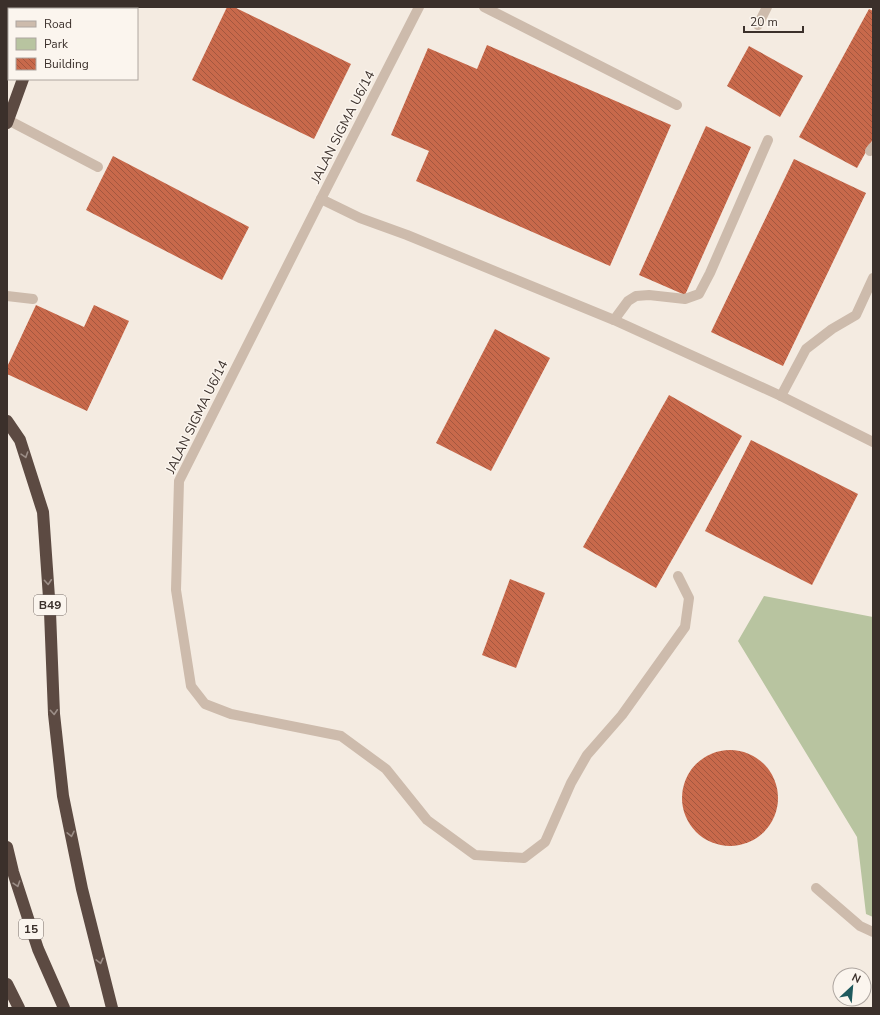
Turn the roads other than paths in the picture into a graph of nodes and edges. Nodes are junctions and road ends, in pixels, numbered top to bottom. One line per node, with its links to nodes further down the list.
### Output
1 (419, 7): 10 (street, JALAN SIGMA U6/14)
2 (484, 7): 6 (street)
3 (767, 7): 4 (street)
4 (758, 25)
5 (23, 80): 7 (highway)
6 (677, 105)
7 (8, 122): 9 (street)
8 (768, 140): 14 (street)
9 (98, 167)
10 (321, 199): 14 (street); 18 (street, JALAN SIGMA U6/14)
11 (873, 278): 15 (street)
12 (7, 296): 13 (street)
13 (33, 299)
14 (614, 320): 15 (street)
15 (781, 396): 17 (street)
16 (7, 421): 25 (highway, B49, one-way to 25)
17 (873, 442)
18 (678, 576)
19 (7, 847): 24 (highway, 15, one-way to 24)
20 (816, 888): 21 (street)
21 (873, 932)
22 (7, 984): 23 (highway)
23 (19, 1008)
24 (64, 1008)
25 (112, 1008)

